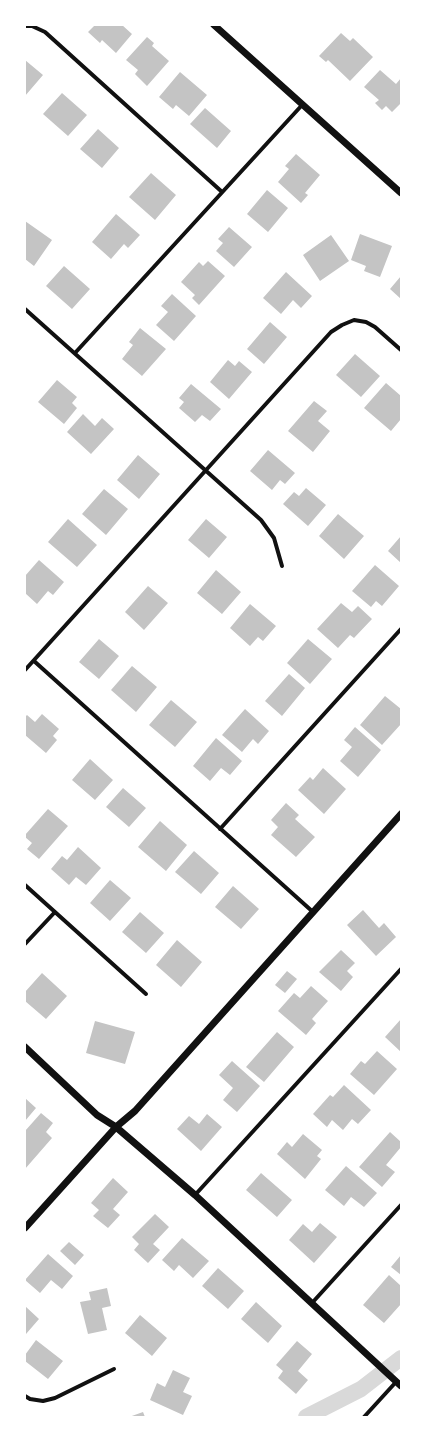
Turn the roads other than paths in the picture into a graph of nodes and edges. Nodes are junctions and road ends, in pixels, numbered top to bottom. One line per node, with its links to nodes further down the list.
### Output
1 (214, 25): 3 (street)
2 (25, 26): 4 (street)
3 (303, 104): 4 (street); 5 (street)
4 (221, 191): 8 (street)
5 (401, 193)
6 (25, 309): 8 (street)
7 (401, 350): 9 (street)
8 (75, 353): 9 (street)
9 (206, 471): 10 (street); 12 (street)
10 (282, 566)
11 (401, 629): 15 (street)
12 (34, 661): 13 (street); 15 (street)
13 (25, 670)
14 (401, 814): 18 (street)
15 (220, 829): 18 (street)
16 (25, 885): 17 (street)
17 (55, 912): 19 (street); 21 (street)
18 (313, 912): 23 (street)
19 (25, 944)
20 (401, 969): 24 (street)
21 (146, 994)
22 (25, 1047): 23 (street)
23 (116, 1126): 24 (street); 26 (street)
24 (195, 1195): 27 (street)
25 (401, 1205): 27 (street)
26 (25, 1228)
27 (312, 1304): 29 (street)
28 (114, 1369): 30 (street)
29 (398, 1384): 31 (street)
30 (25, 1396)
31 (364, 1417)

